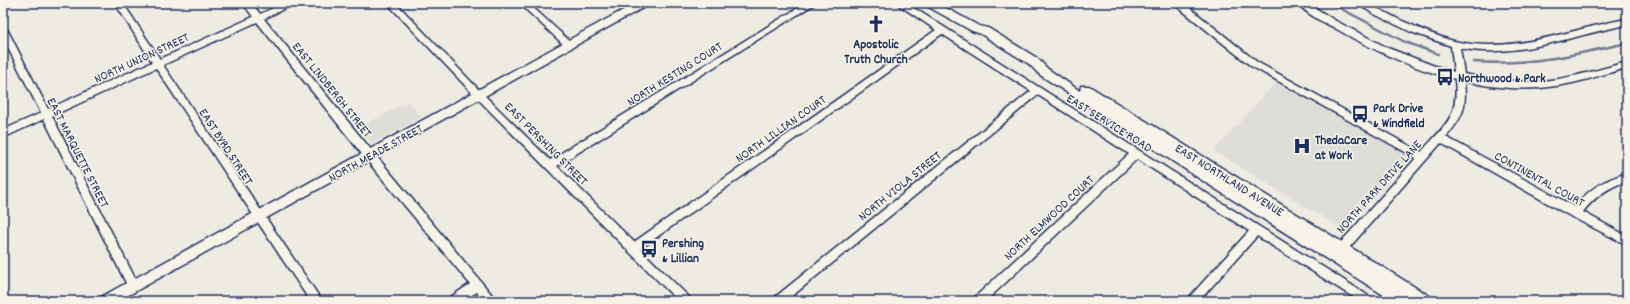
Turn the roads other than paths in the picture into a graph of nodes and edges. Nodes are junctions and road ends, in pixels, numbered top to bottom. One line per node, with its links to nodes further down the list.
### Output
1 (119, 3): 21 (street, EAST BYRD STREET)
2 (247, 3): 14 (street, EAST LINDBERGH STREET)
3 (291, 3): 14 (street, NORTH UNION STREET)
4 (391, 3): 25 (street, EAST PERSHING STREET)
5 (523, 3): 19 (street)
6 (644, 3): 19 (main road, NORTH MEADE STREET)
7 (812, 3): 32 (street, NORTH KESTING COURT)
8 (900, 3): 17 (street, EAST SERVICE ROAD)
9 (930, 3): 18 (main road, EAST NORTHLAND AVENUE)
10 (947, 3): 18 (main road, EAST NORTHLAND AVENUE)
11 (1178, 3): 31 (street)
12 (1302, 3): 23 (street)
13 (1360, 3): 20 (street)
14 (259, 18): 21 (street, NORTH UNION STREET); 30 (street, EAST LINDBERGH STREET)
15 (1627, 22): 20 (street)
16 (3, 29): 26 (street, EAST MARQUETTE STREET)
17 (942, 30): 24 (street, EAST SERVICE ROAD); 38 (street, NORTH LILLIAN COURT)
18 (984, 31): 39 (main road, EAST NORTHLAND AVENUE)
19 (569, 44): 25 (main road, NORTH MEADE STREET)
20 (1455, 44): 23 (street, NORTH PARK DRIVE LANE)
21 (159, 63): 26 (street, NORTH UNION STREET); 35 (street, EAST BYRD STREET)
22 (1627, 66): 23 (street)
23 (1458, 77): 28 (street, NORTH PARK DRIVE LANE)
24 (1037, 91): 29 (street, EAST SERVICE ROAD); 47 (street, NORTH VIOLA STREET)
25 (478, 94): 30 (main road, NORTH MEADE STREET); 32 (street, EAST PERSHING STREET)
26 (46, 115): 27 (street, NORTH UNION STREET); 41 (street, EAST MARQUETTE STREET)
27 (3, 134)
28 (1440, 138): 31 (street, NORTH PARK DRIVE LANE); 34 (street, CONTINENTAL COURT)
29 (1136, 154): 36 (street, EAST SERVICE ROAD); 48 (street, NORTH ELMWOOD COURT)
30 (369, 155): 35 (main road, NORTH MEADE STREET); 40 (street, EAST LINDBERGH STREET)
31 (1422, 157): 39 (street, NORTH PARK DRIVE LANE)
32 (550, 165): 38 (street, EAST PERSHING STREET)
33 (1627, 177): 34 (street)
34 (1576, 214): 37 (street, CONTINENTAL COURT)
35 (258, 216): 41 (main road, NORTH MEADE STREET); 43 (street, EAST BYRD STREET)
36 (1256, 230): 49 (street); 50 (street, EAST SERVICE ROAD)
37 (1627, 241)
38 (633, 248): 46 (street, EAST PERSHING STREET)
39 (1338, 253): 51 (main road, EAST NORTHLAND AVENUE); 52 (main road, EAST NORTHLAND AVENUE)
40 (478, 285): 44 (street); 45 (street, EAST LINDBERGH STREET)
41 (133, 286): 42 (main road, NORTH MEADE STREET)
42 (106, 301)
43 (314, 301)
44 (453, 301)
45 (491, 301)
46 (686, 301)
47 (778, 301)
48 (978, 301)
49 (1192, 301)
50 (1368, 301)
51 (1405, 301)
52 (1426, 301)

